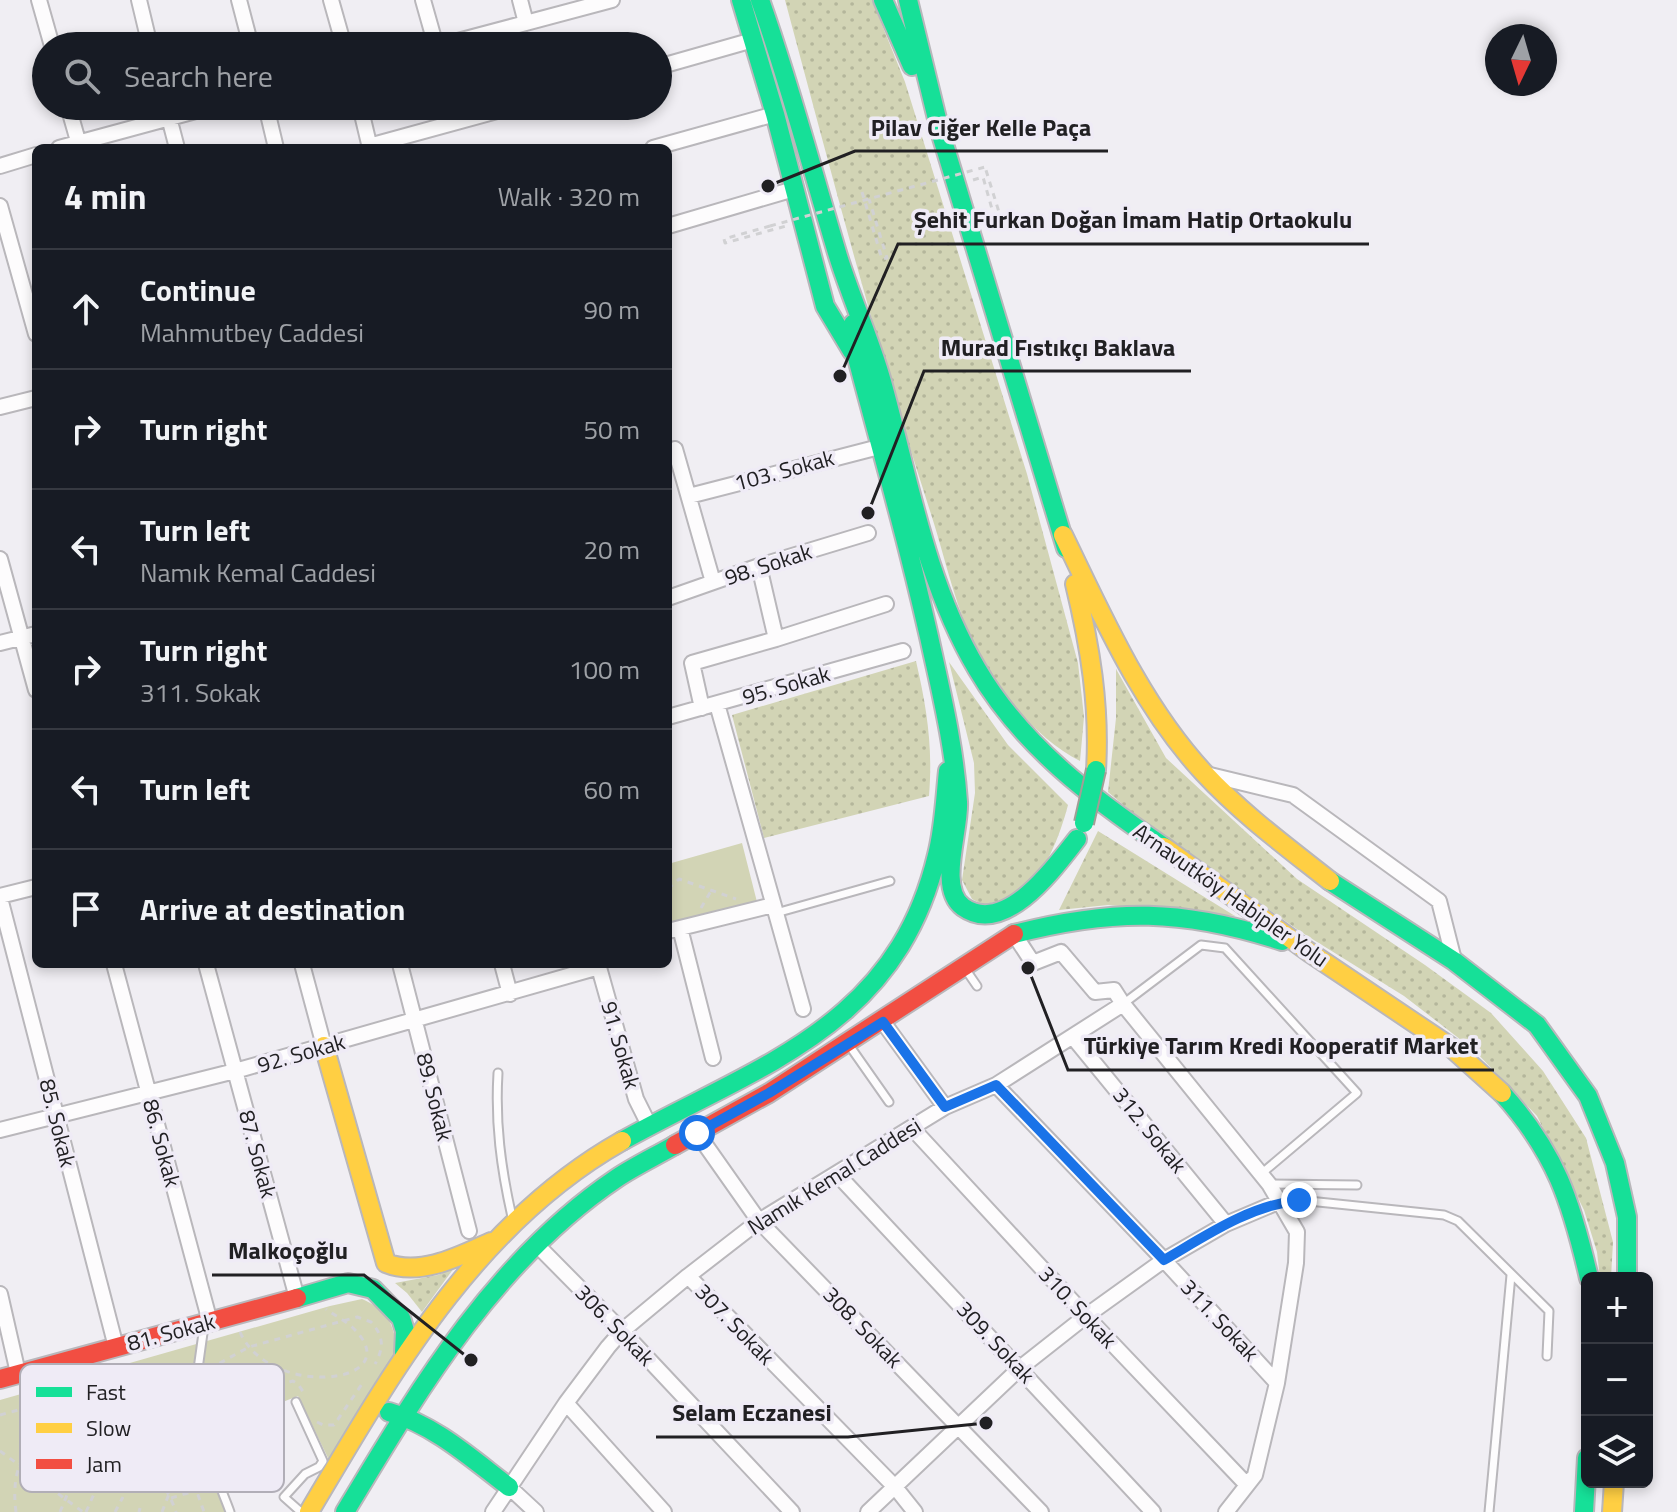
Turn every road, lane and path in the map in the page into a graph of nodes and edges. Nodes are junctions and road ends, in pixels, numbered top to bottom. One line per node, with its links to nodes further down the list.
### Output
1 (39, 0): 14 (street)
2 (139, 0): 15 (street)
3 (239, 0): 16 (street)
4 (331, 0): 17 (street)
5 (423, 0): 18 (street)
6 (520, 0): 13 (street)
7 (612, 0): 13 (street)
8 (741, 0): 20 (main road)
9 (760, 0): 22 (main road)
10 (773, 0): 22 (main road)
11 (883, 0): 30 (main road)
12 (908, 0): 30 (main road)
13 (526, 23): 19 (street)
14 (48, 32)
15 (147, 32)
16 (247, 32)
17 (340, 32)
18 (433, 32)
19 (491, 32)
20 (753, 40): 21 (street); 23 (main road)
21 (672, 63)
22 (784, 66): 47 (main road)
23 (775, 114): 37 (street); 41 (main road)
24 (72, 120): 31 (street)
25 (146, 120): 32 (street)
26 (169, 120): 33 (street)
27 (269, 120): 34 (street)
28 (363, 120): 35 (street)
29 (465, 120): 36 (street)
30 (940, 131): 57 (main road)
31 (79, 144)
32 (82, 144)
33 (176, 144)
34 (275, 144)
35 (368, 144)
36 (380, 144)
37 (667, 144)
38 (32, 156): 39 (street)
39 (0, 166)
40 (983, 177): 43 (path, bridge)
41 (794, 189): 45 (street); 49 (main road)
42 (862, 192): 43 (path)
43 (869, 199): 46 (path, bridge)
44 (0, 206): 48 (street)
45 (672, 225)
46 (777, 229)
47 (850, 293): 49 (main road); 54 (main road, Arnavutköy Habipler Yolu)
48 (32, 320)
49 (857, 358): 52 (main road)
50 (32, 399): 51 (street)
51 (0, 407)
52 (879, 447): 54 (main road); 55 (street, 103. Sokak); 72 (main road)
53 (675, 449): 55 (street)
54 (908, 481): 82 (main road, Arnavutköy Habipler Yolu)
55 (689, 496): 60 (street)
56 (868, 533): 59 (street, 98. Sokak)
57 (1063, 535): 73 (main road); 74 (main road, bridge)
58 (0, 559): 64 (street)
59 (759, 566): 60 (street, 98. Sokak); 65 (street)
60 (713, 582): 61 (street, 98. Sokak)
61 (672, 597)
62 (886, 604): 65 (street)
63 (32, 635): 64 (street)
64 (21, 638): 66 (street); 68 (street)
65 (776, 639): 70 (street)
66 (0, 643)
67 (903, 651): 69 (street, 95. Sokak)
68 (32, 676)
69 (717, 704): 70 (street, 95. Sokak); 79 (street)
70 (702, 708): 71 (street, 95. Sokak)
71 (672, 716)
72 (950, 746): 74 (main road); 109 (main road)
73 (1204, 773): 83 (main road); 83 (street)
74 (1080, 831): 81 (main road)
75 (890, 881): 79 (lane)
76 (672, 885): 79 (path)
77 (32, 888): 78 (street)
78 (0, 897): 108 (street, 85. Sokak)
79 (769, 909): 80 (street); 95 (street)
80 (674, 930): 101 (street)
81 (1014, 934): 82 (main road); 91 (main road); 94 (street)
82 (1305, 949): 124 (main road, Arnavutköy Habipler Yolu)
83 (1454, 961): 125 (main road)
84 (115, 968): 105 (street, 86. Sokak)
85 (207, 968): 102 (street, 87. Sokak)
86 (303, 968): 100 (street)
87 (401, 968): 96 (street, 89. Sokak)
88 (503, 968): 93 (street)
89 (593, 968): 93 (street, 92. Sokak)
90 (600, 968): 109 (street, 91. Sokak)
91 (965, 968): 92 (lane); 97 (main road)
92 (977, 986)
93 (510, 994): 96 (street, 92. Sokak)
94 (1123, 1004): 98 (street, Namık Kemal Caddesi); 114 (street); 114 (lane)
95 (803, 1009)
96 (415, 1021): 100 (street, 92. Sokak); 120 (street, 89. Sokak)
97 (883, 1022): 99 (main road); 107 (street)
98 (1073, 1037): 104 (street, Namık Kemal Caddesi); 119 (street, 312. Sokak)
99 (848, 1043): 106 (lane); 112 (main road)
100 (324, 1046): 102 (street, 92. Sokak); 121 (main road)
101 (713, 1058)
102 (235, 1071): 105 (street, 92. Sokak); 129 (street, 87. Sokak)
103 (498, 1073): 118 (lane)
104 (996, 1085): 107 (street, Namık Kemal Caddesi); 123 (street, 311. Sokak)
105 (149, 1093): 108 (street, 92. Sokak); 134 (street, 86. Sokak)
106 (889, 1102)
107 (945, 1107): 110 (street, Namık Kemal Caddesi)
108 (56, 1117): 111 (street, 92. Sokak); 136 (street, 85. Sokak)
109 (649, 1125): 118 (main road)
110 (912, 1128): 113 (street, Namık Kemal Caddesi); 132 (street, 310. Sokak)
111 (0, 1130)
112 (697, 1133): 117 (street, 308. Sokak); 122 (main road)
113 (837, 1174): 117 (street, Namık Kemal Caddesi); 146 (street, 309. Sokak)
114 (1265, 1179): 115 (lane); 116 (street)
115 (1357, 1185)
116 (1278, 1202): 119 (street); 126 (lane); 150 (street)
117 (759, 1221): 127 (street, Namık Kemal Caddesi); 160 (street, 308. Sokak)
118 (513, 1223): 121 (main road)
119 (1226, 1224): 123 (street)
120 (469, 1231)
121 (492, 1242): 138 (main road)
122 (536, 1244): 135 (street, 306. Sokak); 158 (main road)
123 (1164, 1260): 132 (street); 150 (street, 311. Sokak)
124 (1588, 1272)
125 (1627, 1272)
126 (1511, 1275): 139 (lane); 202 (lane)
127 (688, 1276): 135 (street, Namık Kemal Caddesi); 168 (street, 307. Sokak)
128 (0, 1294): 148 (street)
129 (297, 1298): 131 (main road, 81. Sokak); 138 (main road, 81. Sokak)
130 (325, 1309): 133 (path)
131 (235, 1315): 134 (main road, 81. Sokak); 137 (path)
132 (1086, 1316): 146 (street); 166 (street, 310. Sokak)
133 (342, 1320): 137 (path); 145 (path); 147 (path)
134 (207, 1323): 136 (main road, 81. Sokak); 142 (lane)
135 (622, 1331): 154 (street, Namık Kemal Caddesi); 196 (street, 306. Sokak)
136 (123, 1346): 140 (main road, 81. Sokak); 141 (path)
137 (249, 1347): 143 (path); 144 (path)
138 (404, 1353): 159 (main road)
139 (1547, 1356)
140 (55, 1364)
141 (117, 1364)
142 (200, 1364)
143 (219, 1364)
144 (271, 1364)
145 (374, 1367)
146 (1020, 1368): 160 (street); 200 (street, 309. Sokak)
147 (284, 1370)
148 (9, 1376)
149 (366, 1378): 156 (path)
150 (1277, 1383): 166 (street)
151 (284, 1384): 153 (path)
152 (296, 1402): 190 (lane)
153 (309, 1403)
154 (566, 1403): 167 (street, Namık Kemal Caddesi); 195 (street)
155 (20, 1410): 157 (path)
156 (313, 1413)
157 (0, 1415)
158 (403, 1415): 159 (main road); 167 (main road); 192 (main road)
159 (366, 1417): 191 (main road)
160 (960, 1427): 168 (street); 199 (street, 308. Sokak)
161 (14, 1448): 163 (path)
162 (0, 1451): 163 (path)
163 (9, 1457): 164 (path); 165 (path)
164 (7, 1464)
165 (20, 1466)
166 (1247, 1485): 201 (street)
167 (509, 1487): 193 (street, Namık Kemal Caddesi); 194 (street)
168 (895, 1487): 197 (street); 198 (street, 307. Sokak)
169 (1585, 1488): 203 (main road)
170 (1614, 1488): 204 (main road)
171 (56, 1492): 180 (path)
172 (68, 1492): 180 (path)
173 (93, 1492): 184 (path)
174 (167, 1492): 178 (path)
175 (188, 1492): 178 (path)
176 (198, 1492): 188 (path)
177 (223, 1492): 189 (lane)
178 (170, 1496): 186 (path); 187 (path)
179 (123, 1497): 185 (path)
180 (65, 1499): 183 (path); 184 (path)
181 (11, 1502): 182 (path)
182 (16, 1512)
183 (60, 1512)
184 (84, 1512)
185 (115, 1512)
186 (162, 1512)
187 (176, 1512)
188 (204, 1512)
189 (230, 1512)
190 (301, 1512)
191 (309, 1512)
192 (345, 1512)
193 (493, 1512)
194 (536, 1512)
195 (664, 1512)
196 (792, 1512)
197 (868, 1512)
198 (915, 1512)
199 (1041, 1512)
200 (1153, 1512)
201 (1226, 1512)
202 (1489, 1512)
203 (1584, 1512)
204 (1612, 1512)

